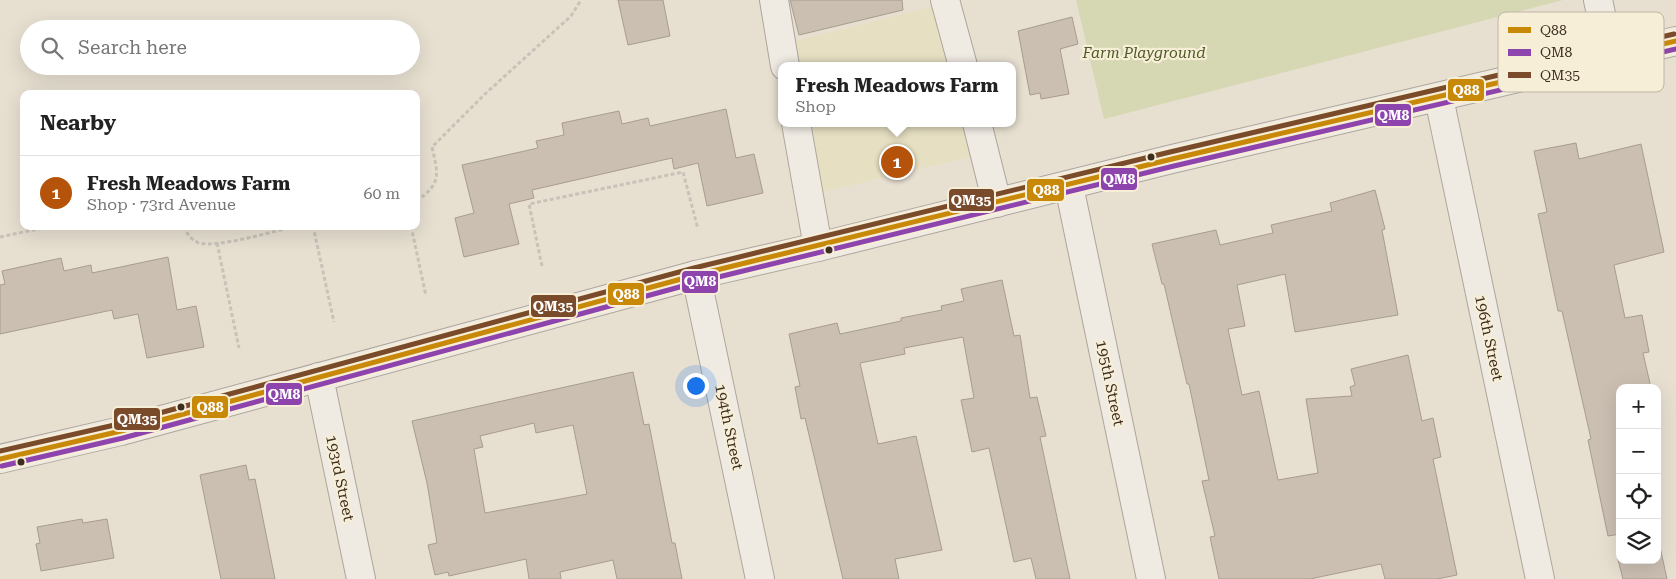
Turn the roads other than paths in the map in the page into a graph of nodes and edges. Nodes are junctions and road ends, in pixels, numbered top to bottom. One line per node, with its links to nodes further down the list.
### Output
1 (774, 0): 3 (street)
2 (945, 0): 4 (street)
3 (784, 62)
4 (962, 62)
5 (1498, 84): 6 (street)
6 (1439, 98): 9 (street); 18 (street, 196th Street)
7 (797, 127): 11 (street)
8 (978, 127): 10 (street)
9 (1069, 186): 10 (street); 17 (street, 195th Street)
10 (997, 203): 11 (street)
11 (818, 248): 12 (street)
12 (696, 275): 13 (street); 16 (street, 194th Street)
13 (318, 377): 14 (street); 15 (street, 193rd Street)
14 (0, 459)
15 (361, 579)
16 (760, 579)
17 (1151, 579)
18 (1540, 579)

